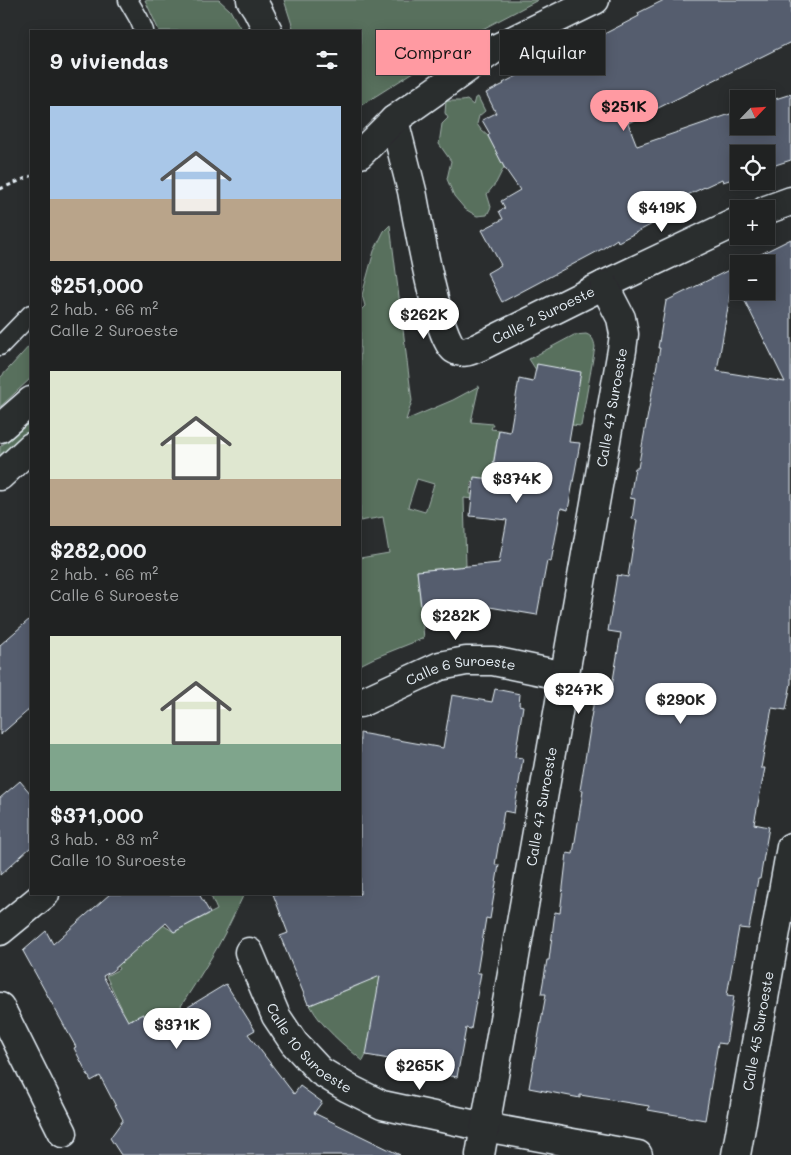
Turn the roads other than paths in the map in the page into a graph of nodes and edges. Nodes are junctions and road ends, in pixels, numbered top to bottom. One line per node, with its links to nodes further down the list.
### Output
1 (128, 0): 4 (lane)
2 (250, 0): 5 (street)
3 (595, 0): 6 (street)
4 (143, 30)
5 (268, 30)
6 (394, 120): 7 (street); 8 (street); 12 (street, Calle 2 Suroeste)
7 (361, 135)
8 (361, 153)
9 (791, 201): 10 (street)
10 (775, 207)
11 (730, 224): 12 (street, Calle 2 Suroeste)
12 (604, 285): 19 (street, Calle 47 Suroeste)
13 (30, 315): 14 (lane)
14 (0, 346)
15 (30, 402): 16 (street)
16 (0, 428)
17 (30, 448): 18 (street)
18 (0, 476)
19 (564, 676): 20 (street, Calle 6 Suroeste); 26 (street, Calle 47 Suroeste)
20 (361, 703)
21 (791, 847): 30 (street, Calle 45 Suroeste)
22 (44, 895): 23 (street)
23 (0, 931)
24 (249, 952): 26 (street, Calle 10 Suroeste)
25 (0, 1008): 27 (street)
26 (485, 1127): 28 (street, Calle 47 Suroeste); 29 (street, Calle 10 Suroeste)
27 (63, 1133)
28 (480, 1155)
29 (638, 1155)
30 (736, 1155)

